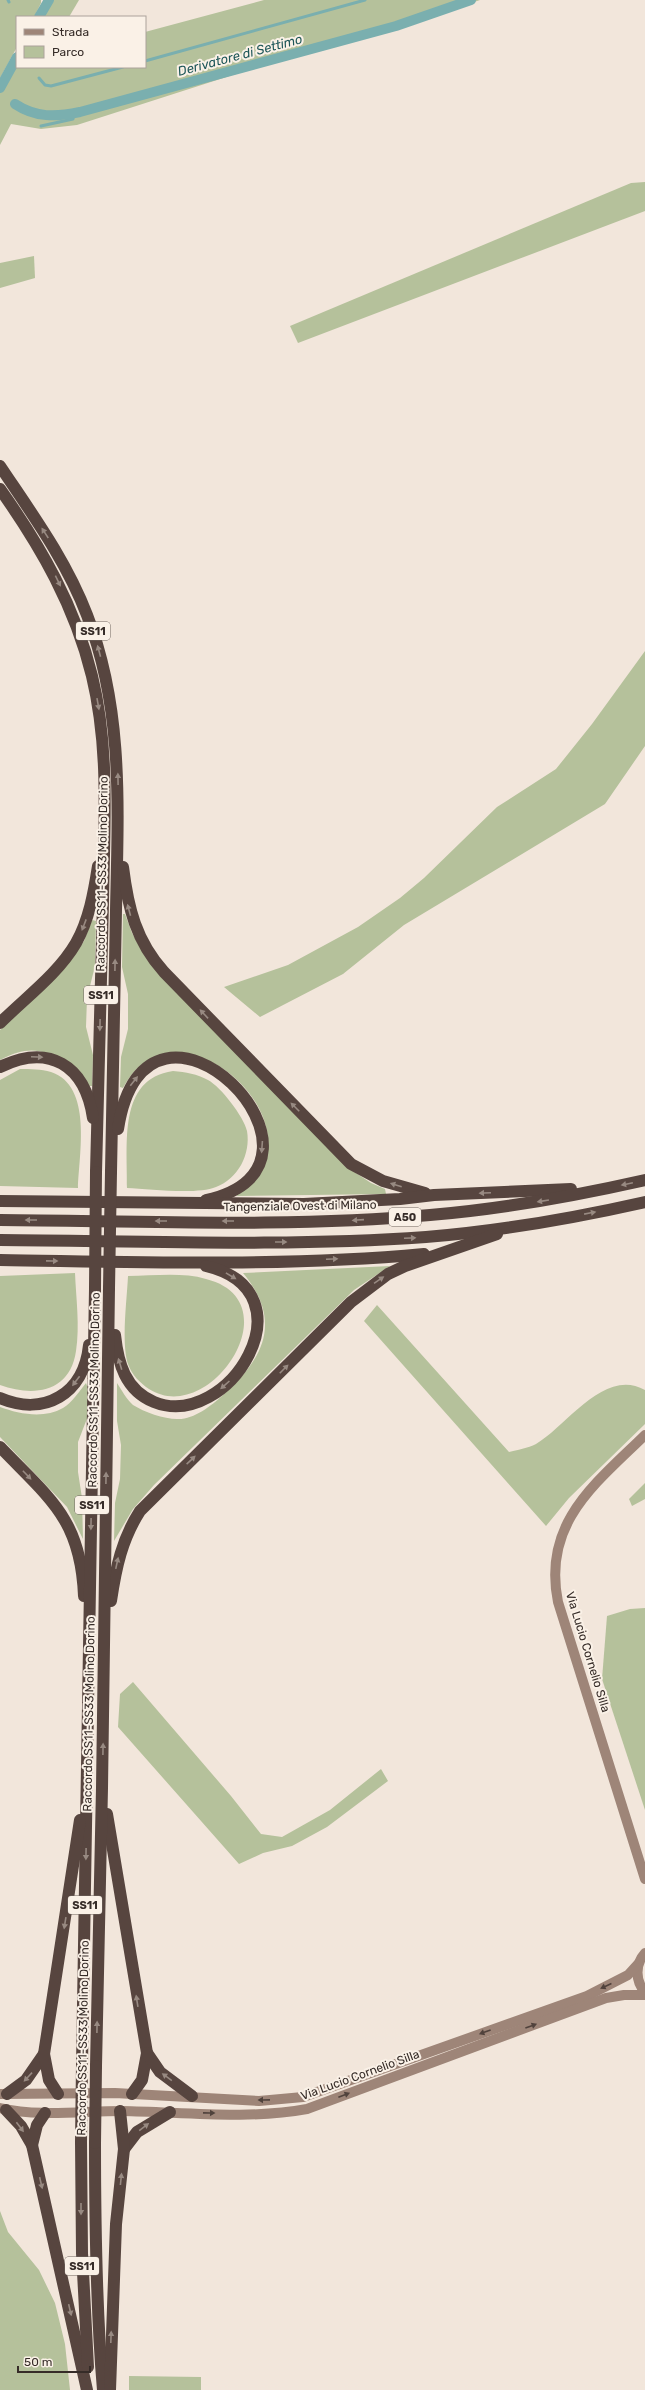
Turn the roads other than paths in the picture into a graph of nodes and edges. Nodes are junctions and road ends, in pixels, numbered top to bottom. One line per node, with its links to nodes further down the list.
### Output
1 (0, 466): 4 (highway, Raccordo SS11-SS33 Molino Dorino / SS11, one-way to 1)
2 (0, 489): 3 (highway, Raccordo SS11-SS33 Molino Dorino / SS11, one-way to 3)
3 (105, 818): 5 (highway, one-way to 5); 7 (highway, Raccordo SS11-SS33 Molino Dorino / SS11, one-way to 7)
4 (117, 818): 8 (highway, Raccordo SS11-SS33 Molino Dorino / SS11, one-way to 4); 11 (highway, one-way to 4)
5 (0, 1023)
6 (0, 1067): 7 (highway, one-way to 7)
7 (96, 1172): 26 (highway, Raccordo SS11-SS33 Molino Dorino / SS11, bridge)
8 (111, 1172): 15 (highway, one-way to 15); 25 (highway, Raccordo SS11-SS33 Molino Dorino / SS11, bridge)
9 (645, 1180): 10 (highway, Tangenziale Ovest di Milano / A50, one-way to 10)
10 (608, 1188): 11 (highway, one-way to 11); 17 (highway, Tangenziale Ovest di Milano / A50, one-way to 17)
11 (434, 1195): 15 (highway)
12 (0, 1197): 14 (highway)
13 (0, 1201): 14 (highway)
14 (13, 1202): 15 (highway)
15 (194, 1202)
16 (645, 1202): 18 (highway, A50, one-way to 16)
17 (0, 1220)
18 (524, 1225): 19 (highway, A50, one-way to 18); 20 (highway)
19 (0, 1240)
20 (441, 1253): 23 (highway, one-way to 20); 30 (highway, one-way to 20)
21 (0, 1260): 22 (highway)
22 (13, 1260): 23 (highway, one-way to 23); 24 (highway)
23 (195, 1263): 25 (highway, one-way to 25)
24 (0, 1264)
25 (109, 1288): 30 (highway, Raccordo SS11-SS33 Molino Dorino / SS11, one-way to 25)
26 (95, 1289): 27 (highway, one-way to 27); 31 (highway, Raccordo SS11-SS33 Molino Dorino / SS11, one-way to 31)
27 (0, 1398)
28 (645, 1435): 34 (street, Via Lucio Cornelio Silla)
29 (0, 1448): 31 (highway, one-way to 31)
30 (104, 1658): 33 (highway, Raccordo SS11-SS33 Molino Dorino / SS11, one-way to 30)
31 (88, 1721): 32 (highway, Raccordo SS11-SS33 Molino Dorino / SS11)
32 (88, 1745): 40 (highway, one-way to 40); 54 (highway, Raccordo SS11-SS33 Molino Dorino / SS11, one-way to 54, bridge)
33 (102, 1788): 39 (highway, one-way to 33); 55 (highway, Raccordo SS11-SS33 Molino Dorino / SS11, one-way to 33, bridge)
34 (645, 1879)
35 (645, 1953): 36 (street, Via Lucio Cornelio Silla)
36 (638, 1964): 37 (street); 45 (street, Via Lucio Cornelio Silla, one-way to 45)
37 (645, 1992)
38 (645, 1995): 49 (street, Via Lucio Cornelio Silla, one-way to 38)
39 (147, 2053): 44 (highway); 45 (highway, one-way to 39)
40 (44, 2054): 42 (highway, one-way to 42); 43 (highway)
41 (115, 2093): 43 (street, Via Lucio Cornelio Silla); 44 (street, Via Lucio Cornelio Silla); 47 (street)
42 (3, 2094): 43 (street, Via Lucio Cornelio Silla)
43 (58, 2094): 48 (street); 50 (street)
44 (132, 2094): 45 (street, Via Lucio Cornelio Silla); 47 (street)
45 (192, 2096)
46 (3, 2109): 50 (street, Via Lucio Cornelio Silla); 51 (highway, one-way to 51)
47 (120, 2111): 48 (street, Via Lucio Cornelio Silla); 49 (street, Via Lucio Cornelio Silla); 52 (highway)
48 (67, 2112): 50 (street, Via Lucio Cornelio Silla)
49 (170, 2112): 52 (highway, one-way to 49)
50 (44, 2113): 51 (highway)
51 (32, 2145): 53 (highway, one-way to 53)
52 (124, 2149): 56 (highway, one-way to 52)
53 (87, 2390)
54 (90, 2390)
55 (104, 2390)
56 (110, 2390)

